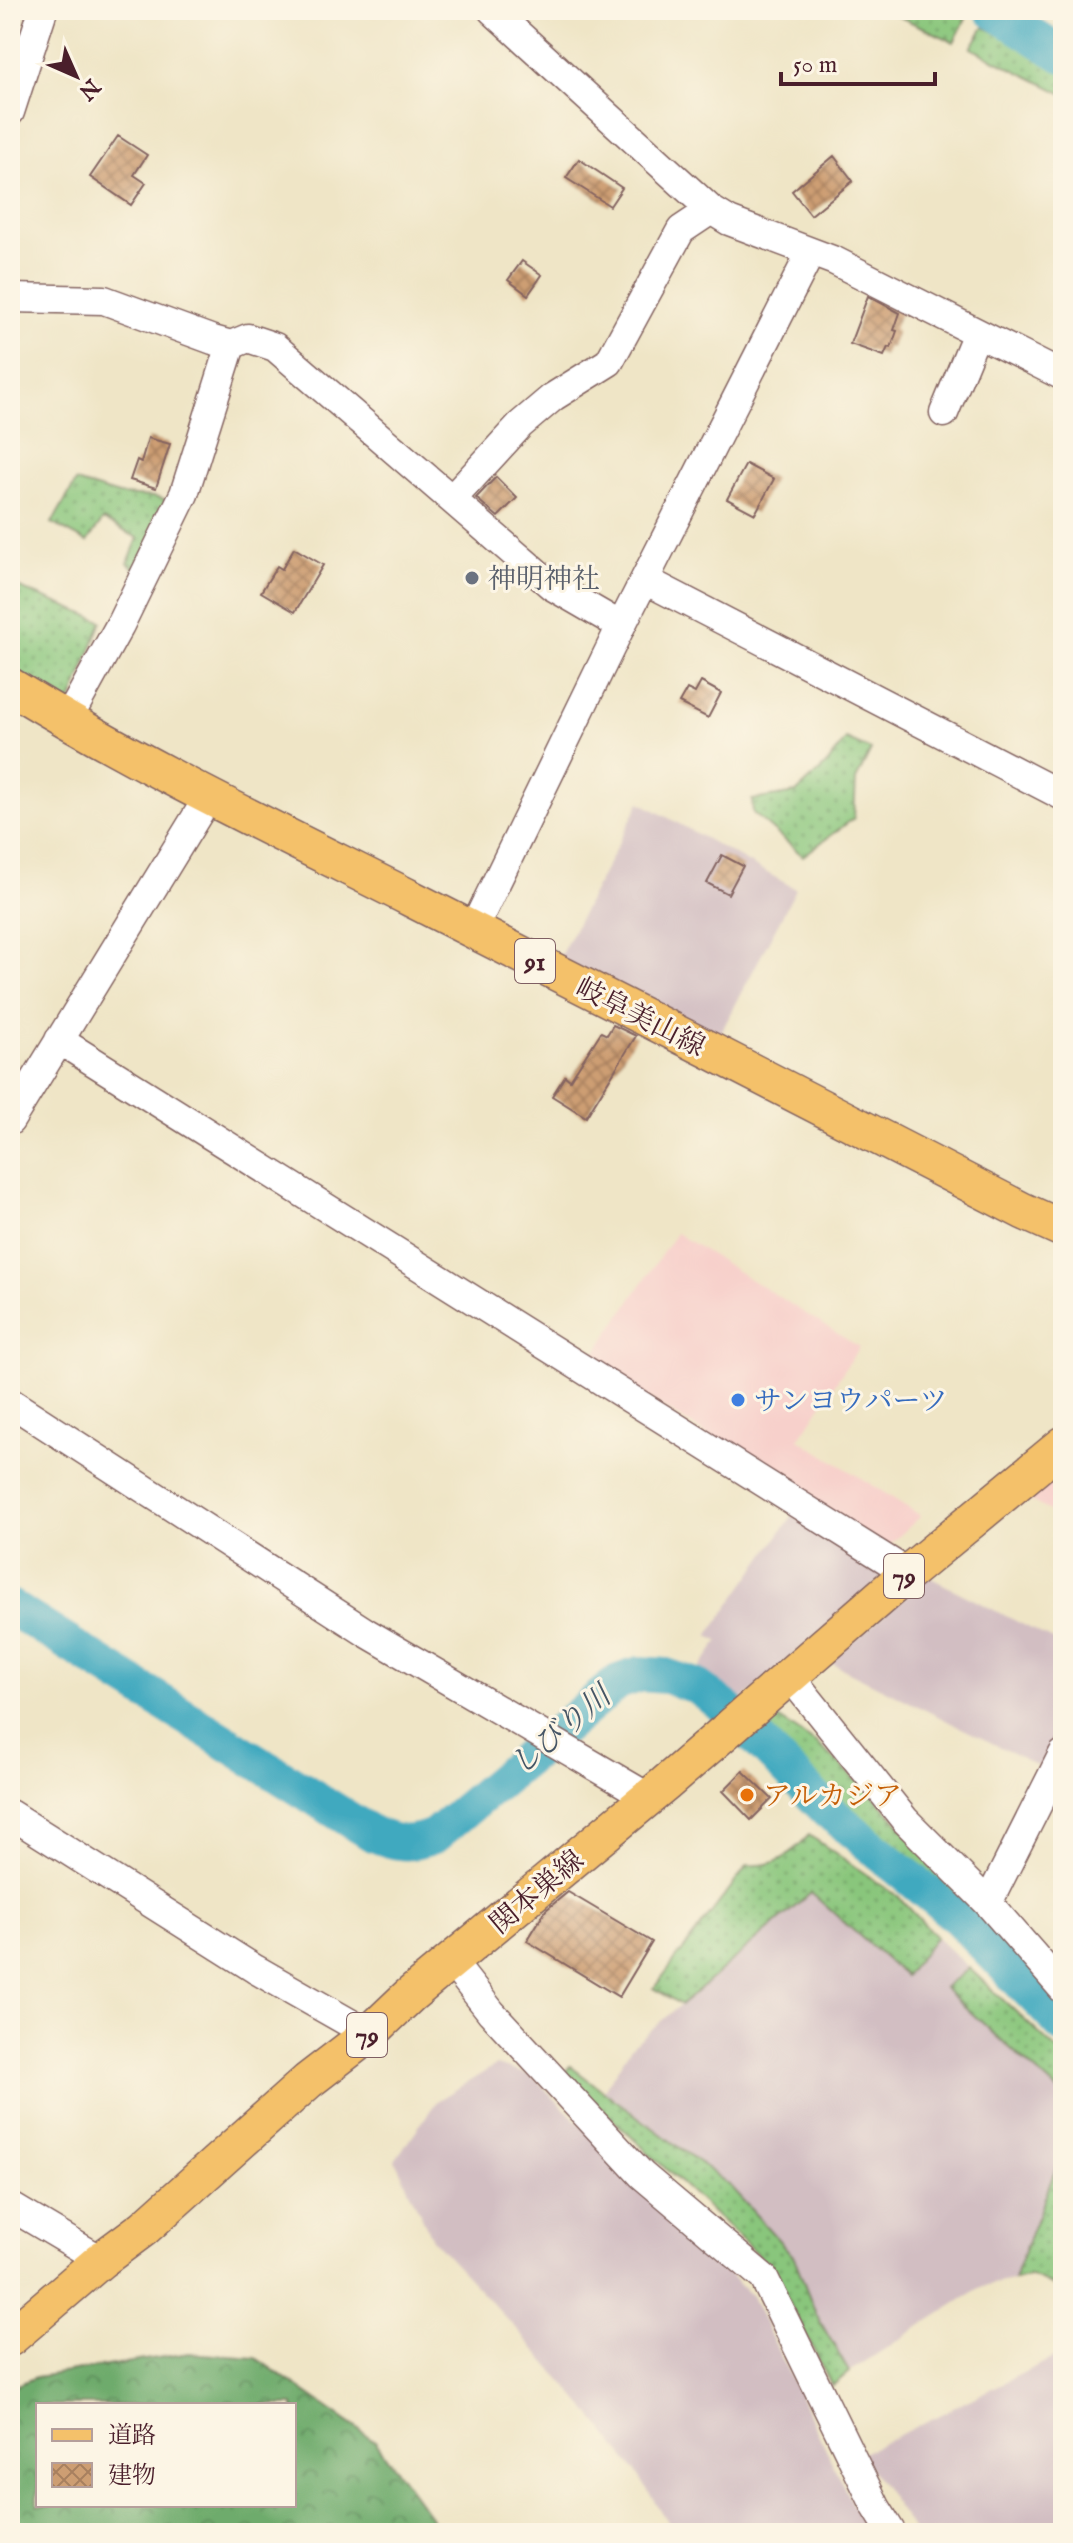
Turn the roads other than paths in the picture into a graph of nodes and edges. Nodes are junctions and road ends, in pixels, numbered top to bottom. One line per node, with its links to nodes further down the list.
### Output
1 (43, 10): 3 (street)
2 (492, 10): 4 (street)
3 (10, 112)
4 (711, 210): 5 (street); 11 (street)
5 (811, 252): 7 (street); 12 (street)
6 (10, 298): 8 (street)
7 (977, 333): 9 (street); 10 (street)
8 (231, 345): 11 (street); 15 (street)
9 (1063, 376)
10 (944, 413)
11 (452, 499): 13 (street)
12 (645, 580): 13 (street); 17 (street)
13 (621, 626): 18 (street)
14 (10, 686): 15 (main road, 岐阜美山線 / 91)
15 (67, 721): 16 (main road, 岐阜美山線 / 91)
16 (209, 796): 18 (main road, 岐阜美山線 / 91); 19 (street)
17 (1063, 796)
18 (473, 930): 21 (main road, 岐阜美山線 / 91)
19 (59, 1040): 20 (street); 24 (street)
20 (10, 1121)
21 (1063, 1229)
22 (10, 1402): 27 (street)
23 (1063, 1445): 24 (main road, 関本巣線 / 79)
24 (908, 1573): 25 (main road, 関本巣線 / 79)
25 (789, 1675): 27 (main road, 関本巣線 / 79); 29 (street)
26 (1063, 1754): 29 (street)
27 (648, 1797): 30 (main road, 関本巣線 / 79)
28 (10, 1814): 32 (street)
29 (988, 1903): 31 (street)
30 (451, 1961): 32 (main road, 関本巣線 / 79); 36 (street)
31 (1063, 1989)
32 (369, 2034): 34 (main road, 関本巣線 / 79)
33 (10, 2206): 34 (street)
34 (101, 2260): 35 (main road, 関本巣線 / 79)
35 (10, 2338)
36 (892, 2533)

